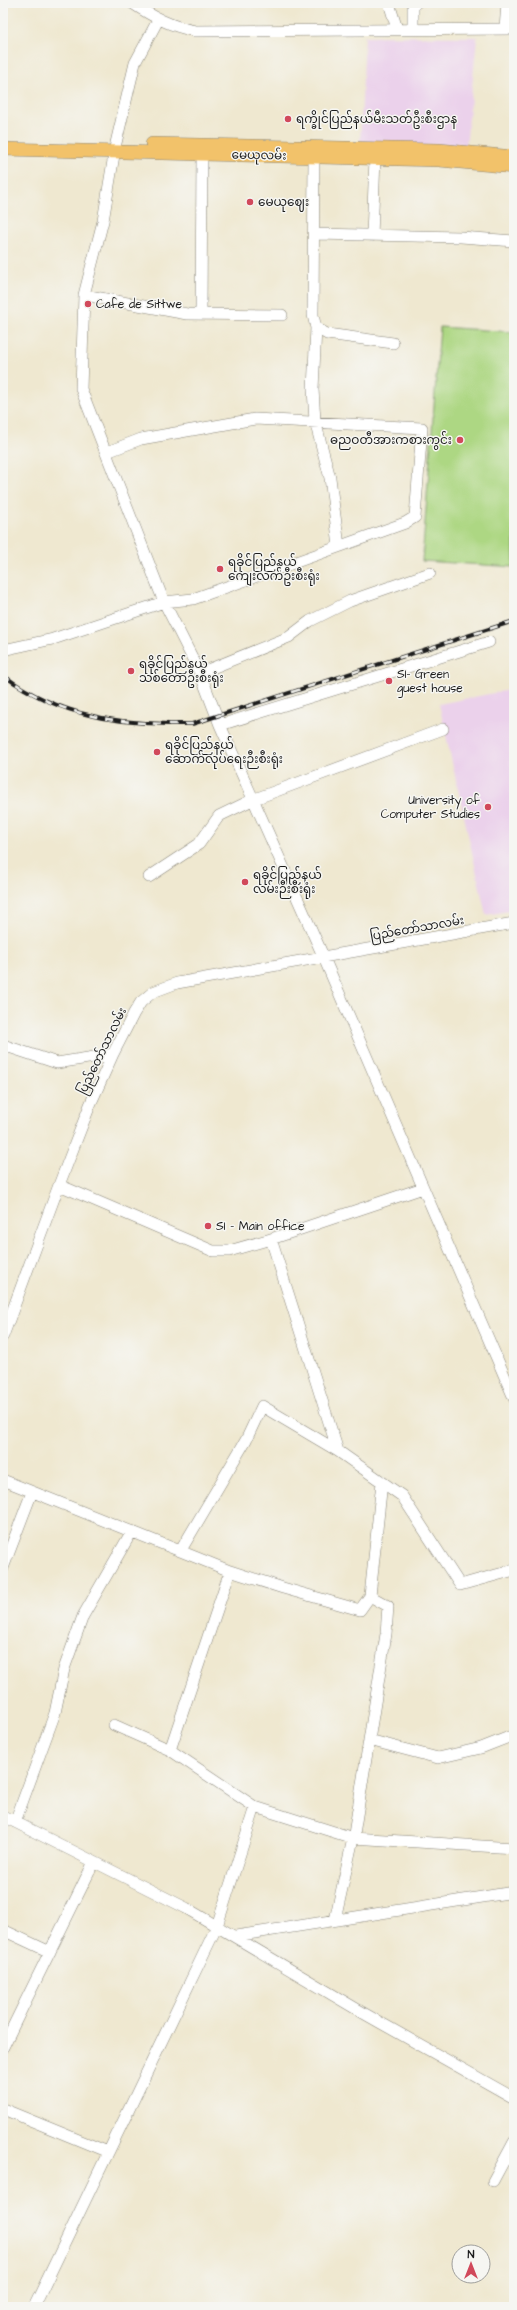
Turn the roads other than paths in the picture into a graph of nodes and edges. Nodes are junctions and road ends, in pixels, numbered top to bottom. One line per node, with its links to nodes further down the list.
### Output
1 (132, 3): 5 (street)
2 (389, 3): 8 (street)
3 (416, 3): 6 (street)
4 (507, 3): 7 (street)
5 (158, 20): 8 (street); 10 (street)
6 (414, 29): 7 (street); 8 (street)
7 (510, 29)
8 (397, 30)
9 (3, 140): 10 (main road, မေယုလမ်း)
10 (115, 147): 11 (main road, မေယုလမ်း); 12 (main road, မေယုလမ်း); 14 (main road, မေယုလမ်း); 20 (street)
11 (3, 149)
12 (202, 154): 13 (main road, မေယုလမ်း); 21 (street)
13 (314, 157): 15 (main road, မေယုလမ်း); 17 (street)
14 (514, 157)
15 (375, 158): 16 (main road, မေယုလမ်း); 18 (street)
16 (514, 167)
17 (315, 234): 18 (street); 23 (street)
18 (372, 236): 19 (street)
19 (514, 241)
20 (84, 296): 21 (street); 26 (street)
21 (201, 314): 22 (street)
22 (282, 316)
23 (316, 328): 24 (street); 25 (street)
24 (393, 343)
25 (314, 421): 26 (street); 27 (street); 27 (street)
26 (107, 452): 29 (street)
27 (339, 546): 29 (street)
28 (430, 573): 32 (street)
29 (164, 602): 31 (street); 32 (street)
30 (490, 642): 33 (street)
31 (3, 650)
32 (200, 673): 33 (street)
33 (220, 725): 35 (street)
34 (443, 729): 35 (street)
35 (252, 800): 36 (street); 38 (street)
36 (149, 877)
37 (514, 923): 38 (street, ပြည်တော်သာလမ်း)
38 (324, 958): 40 (street, ပြည်တော်သာလမ်း); 42 (street)
39 (3, 1045): 40 (street)
40 (113, 1054): 41 (street, ပြည်တော်သာလမ်း)
41 (59, 1185): 43 (street); 44 (street, ပြည်တော်သာလမ်း)
42 (423, 1188): 43 (street); 45 (street)
43 (271, 1238): 46 (street)
44 (3, 1336)
45 (514, 1398)
46 (338, 1451): 48 (street); 51 (street)
47 (3, 1480): 49 (street)
48 (382, 1482): 53 (street); 55 (street)
49 (32, 1492): 50 (street); 52 (street)
50 (132, 1531): 51 (street); 62 (street)
51 (181, 1550): 54 (street)
52 (3, 1568)
53 (514, 1570)
54 (230, 1571): 55 (street); 59 (street)
55 (370, 1596): 58 (street)
56 (114, 1725): 59 (street)
57 (514, 1734): 58 (street)
58 (369, 1740): 63 (street)
59 (170, 1750): 60 (street)
60 (255, 1807): 63 (street); 68 (street)
61 (3, 1816): 62 (street)
62 (14, 1822): 65 (street)
63 (353, 1838): 64 (street); 67 (street)
64 (514, 1848)
65 (94, 1862): 68 (street); 71 (street)
66 (514, 1892): 67 (street)
67 (335, 1920): 70 (street)
68 (217, 1926): 70 (street); 76 (street)
69 (3, 1930): 71 (street)
70 (236, 1936): 73 (street)
71 (50, 1952): 72 (street)
72 (3, 2047)
73 (514, 2098)
74 (3, 2110): 76 (street)
75 (514, 2142): 77 (street)
76 (108, 2152): 78 (street)
77 (493, 2181)
78 (34, 2307)

